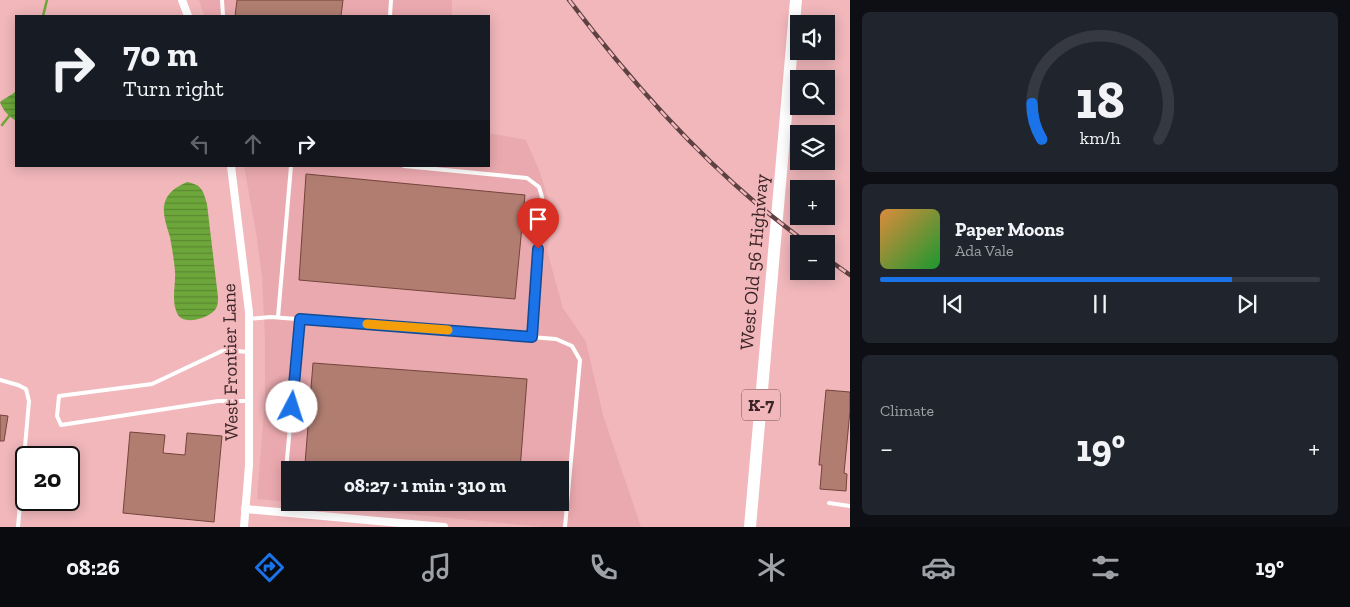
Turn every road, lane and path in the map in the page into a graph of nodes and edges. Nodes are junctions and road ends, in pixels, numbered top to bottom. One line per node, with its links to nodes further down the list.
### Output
1 (182, 0): 5 (street)
2 (222, 0): 6 (lane)
3 (391, 0): 7 (lane)
4 (796, 0): 28 (highway, West Old 56 Highway / K-7)
5 (188, 15)
6 (224, 15)
7 (390, 15)
8 (231, 167): 12 (street, West Frontier Lane)
9 (291, 167): 11 (lane)
10 (414, 167): 14 (lane)
11 (278, 317): 12 (lane); 13 (lane)
12 (250, 319): 15 (street, West Frontier Lane)
13 (300, 319): 14 (lane); 18 (lane)
14 (532, 337): 19 (lane)
15 (249, 352): 17 (street, West Frontier Lane); 17 (lane)
16 (0, 380): 24 (lane)
17 (249, 401): 22 (street, West Frontier Lane)
18 (286, 461)
19 (569, 479)
20 (829, 503): 21 (lane)
21 (850, 506)
22 (245, 509): 25 (street, West Frontier Lane); 26 (street)
23 (566, 511): 27 (lane)
24 (18, 527)
25 (244, 527)
26 (444, 527)
27 (565, 527)
28 (750, 527)

